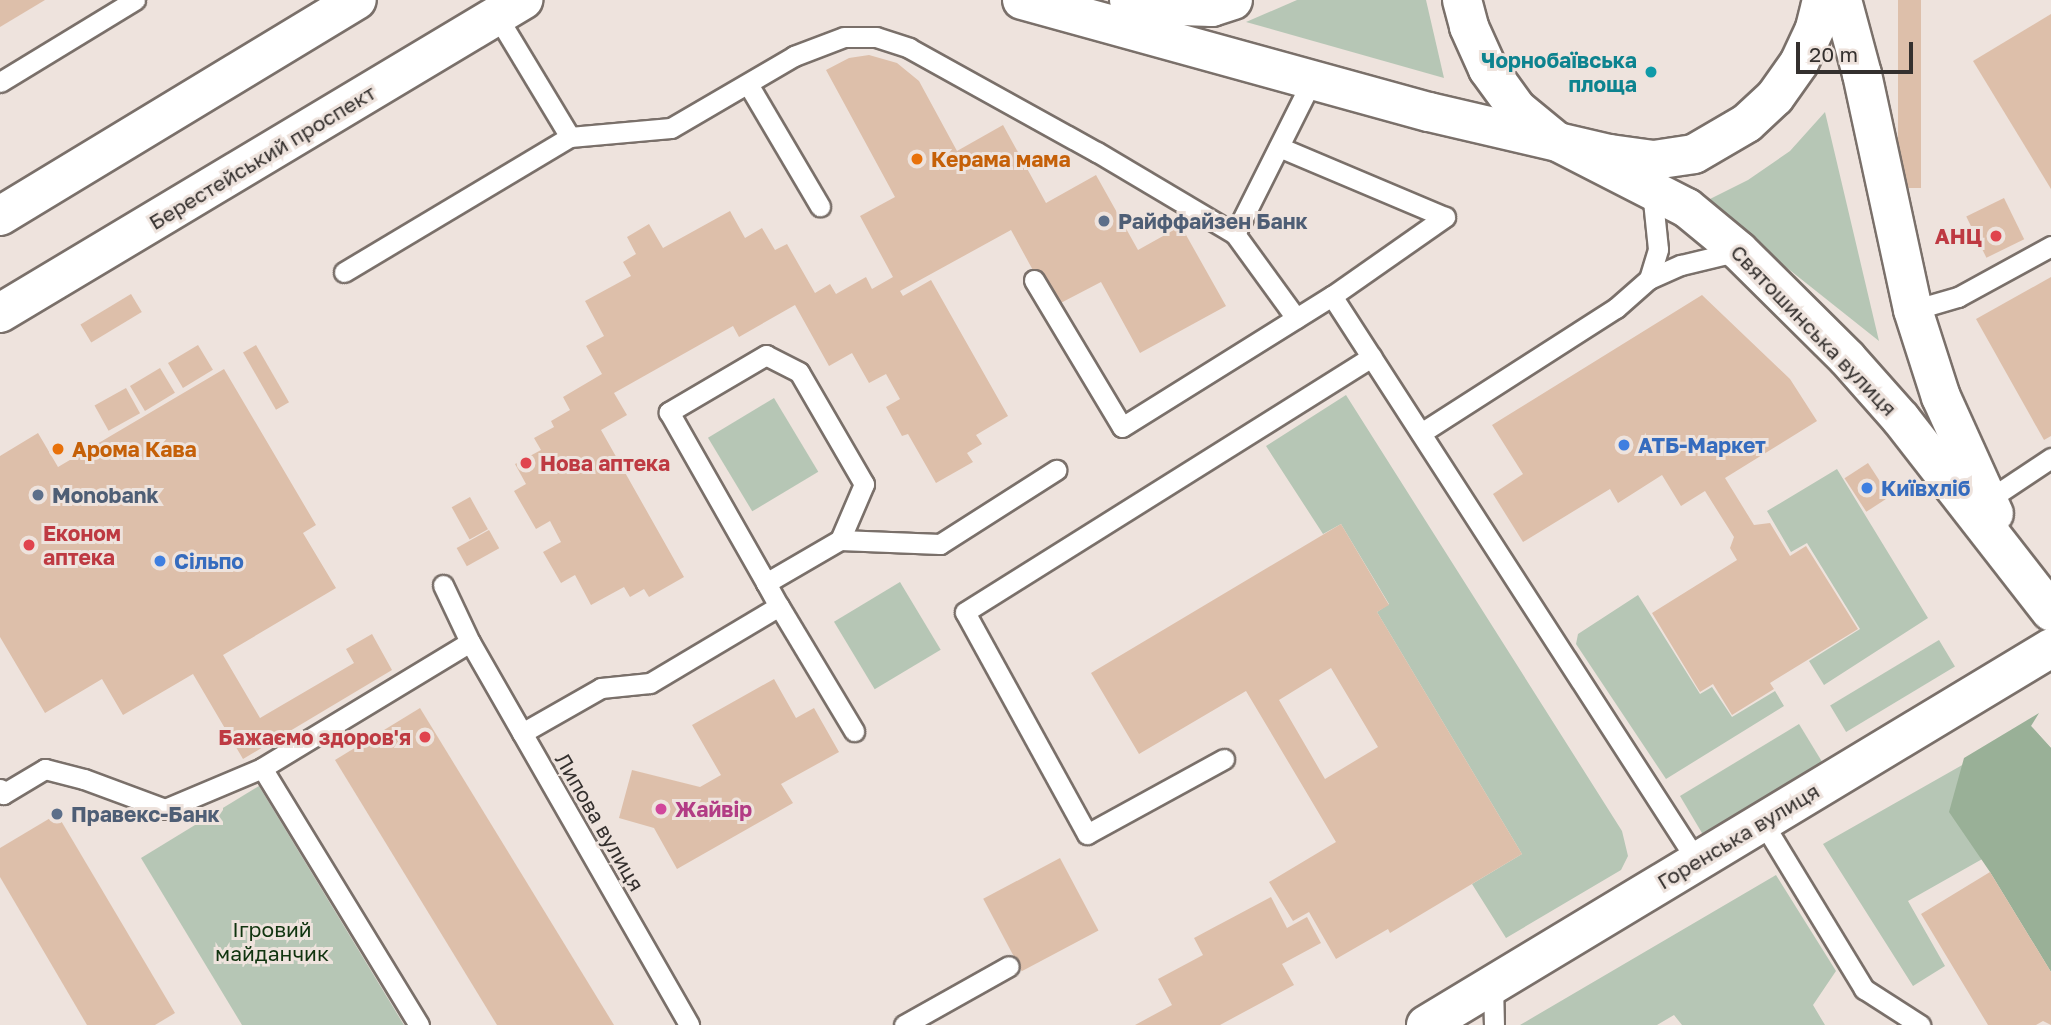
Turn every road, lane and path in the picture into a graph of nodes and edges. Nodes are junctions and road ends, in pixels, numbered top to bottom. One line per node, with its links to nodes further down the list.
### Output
1 (135, 0): 11 (lane)
2 (357, 0): 18 (main road)
3 (1022, 0): 10 (main road)
4 (1129, 0): 5 (main road)
5 (1233, 0)
6 (1462, 0): 14 (main road)
7 (1822, 0): 14 (main road)
8 (1842, 0): 26 (main road, Святошинська вулиця)
9 (510, 8): 13 (lane); 27 (main road, Берестейський проспект)
10 (1313, 78): 14 (main road); 15 (lane)
11 (0, 82)
12 (748, 84): 13 (lane); 17 (lane); 19 (lane)
13 (570, 137): 22 (lane)
14 (1556, 141): 16 (main road, Святошинська вулиця)
15 (1279, 147): 19 (lane); 25 (lane)
16 (1652, 191): 21 (main road, Святошинська вулиця); 23 (lane)
17 (820, 206)
18 (0, 216)
19 (1235, 234): 28 (lane)
20 (2051, 246): 26 (lane)
21 (1739, 251): 23 (lane); 35 (main road, Святошинська вулиця)
22 (344, 272)
23 (1649, 279): 30 (lane)
24 (1034, 280): 28 (lane)
25 (1332, 296): 28 (lane); 29 (lane)
26 (1913, 310): 33 (main road, Святошинська вулиця)
27 (0, 313)
28 (1296, 318)
29 (1373, 357): 30 (lane); 44 (lane)
30 (1421, 433): 48 (lane)
31 (2051, 458): 33 (lane)
32 (1056, 470): 34 (lane)
33 (1988, 500): 35 (main road, Святошинська вулиця)
34 (840, 540): 36 (lane); 36 (lane)
35 (2024, 576): 39 (main road, Святошинська вулиця)
36 (766, 583): 38 (lane)
37 (443, 585): 40 (lane, Липова вулиця)
38 (779, 606): 42 (lane); 43 (lane)
39 (2051, 612)
40 (470, 642): 43 (lane, Липова вулиця); 45 (lane)
41 (2051, 648): 47 (main road, Горенська вулиця)
42 (855, 731)
43 (522, 733): 52 (lane, Липова вулиця)
44 (1224, 759)
45 (261, 768): 46 (lane); 51 (lane)
46 (1, 794)
47 (1762, 821): 48 (main road, Горенська вулиця); 56 (lane)
48 (1697, 861): 50 (main road, Горенська вулиця)
49 (1009, 966): 53 (lane)
50 (1493, 985): 54 (main road, Горенська вулиця); 55 (lane)
51 (419, 1025)
52 (689, 1025)
53 (904, 1025)
54 (1426, 1025)
55 (1494, 1025)
56 (1920, 1025)

